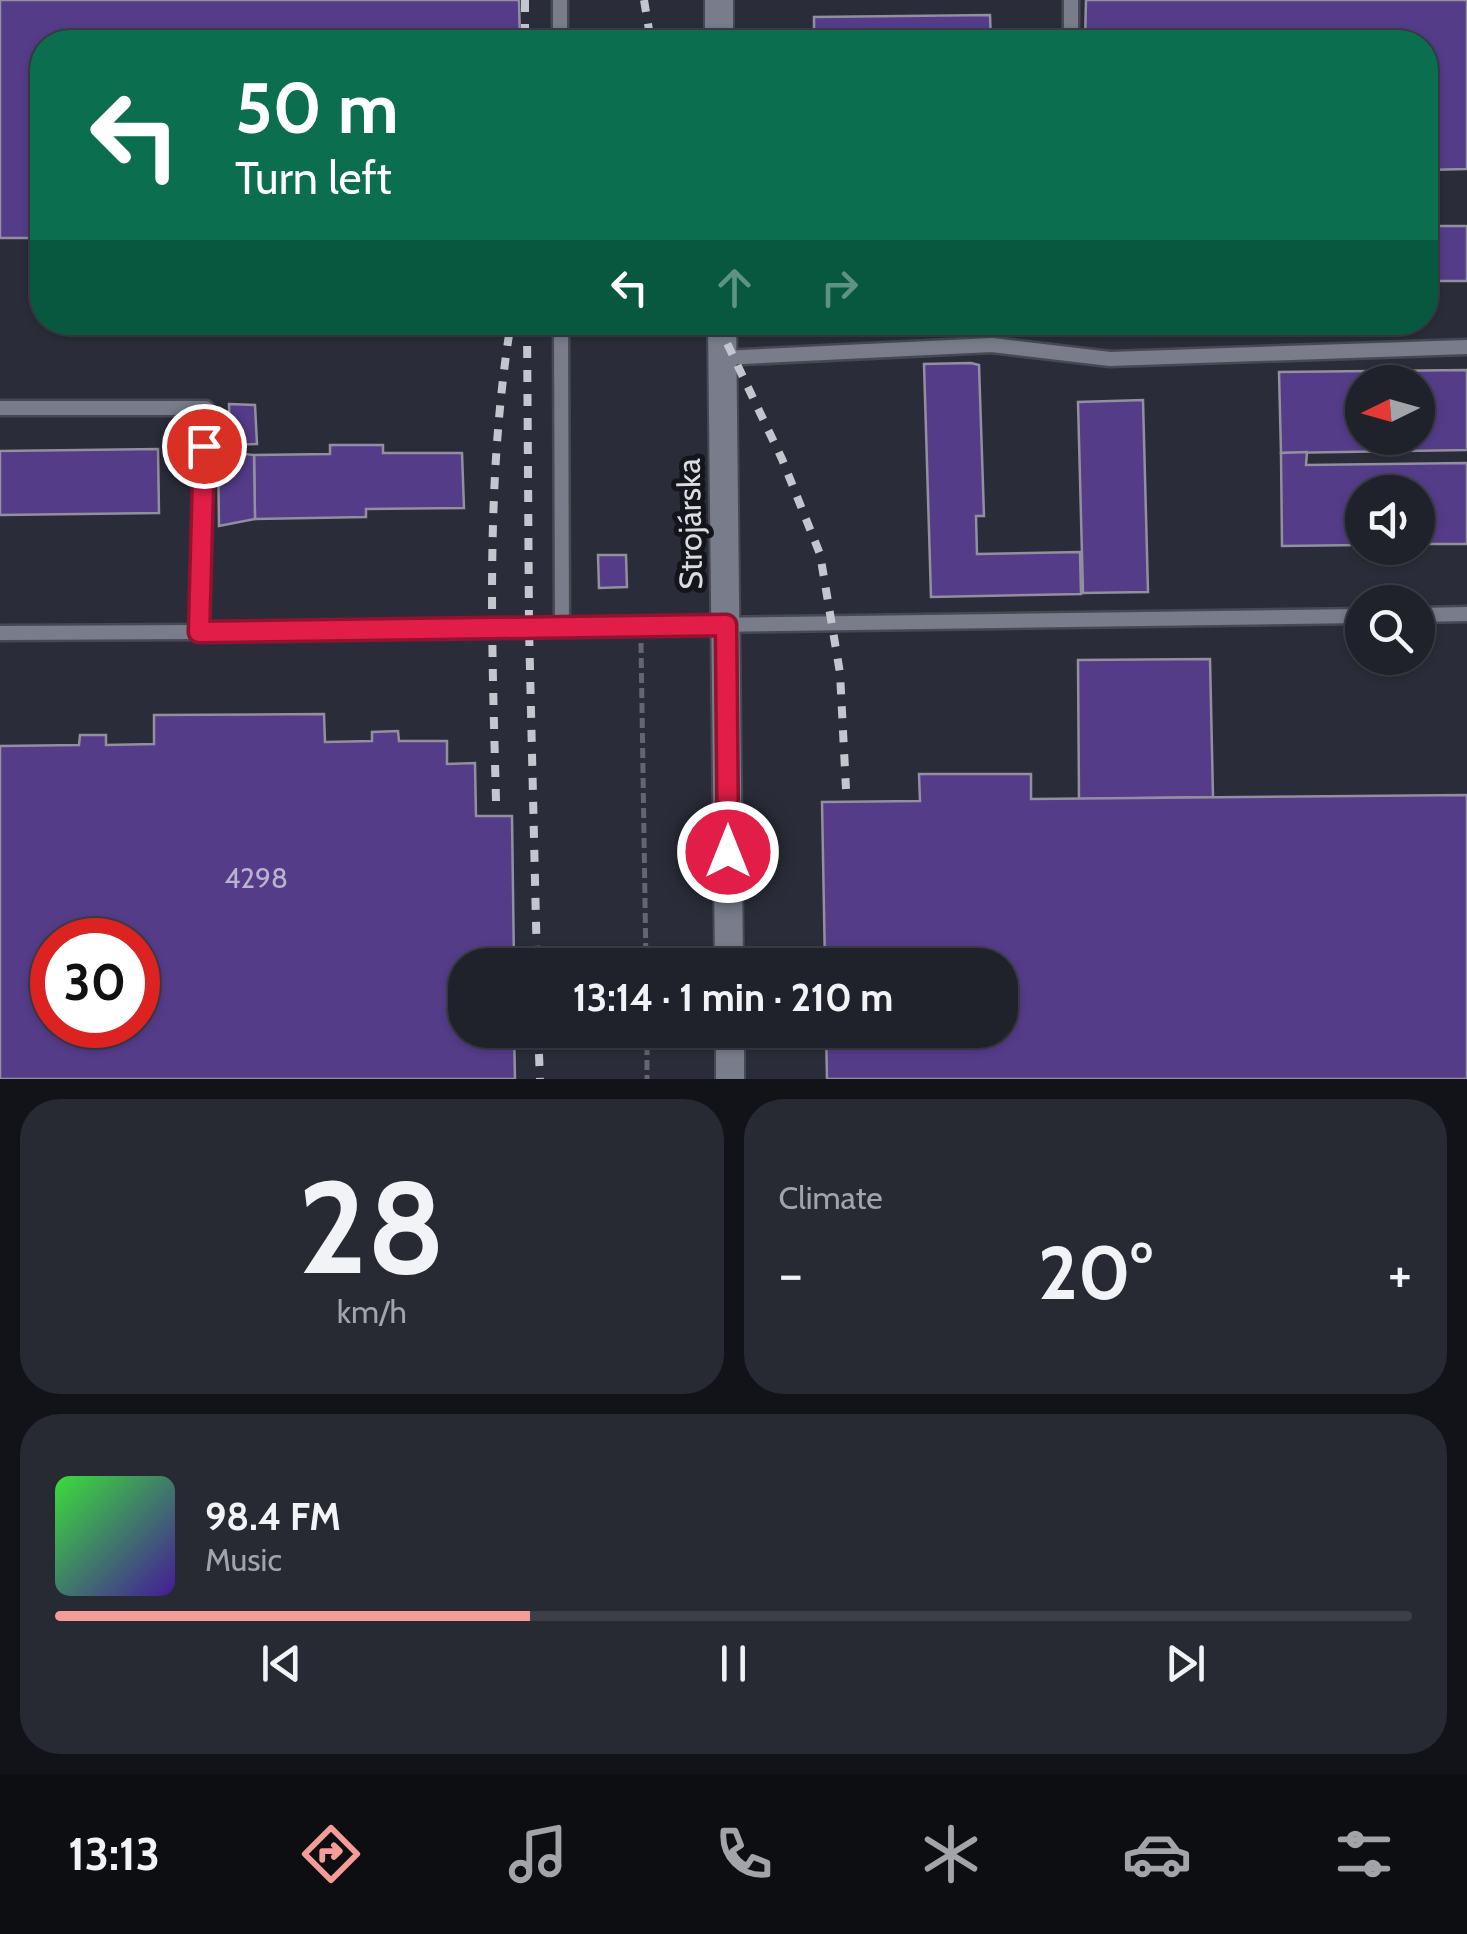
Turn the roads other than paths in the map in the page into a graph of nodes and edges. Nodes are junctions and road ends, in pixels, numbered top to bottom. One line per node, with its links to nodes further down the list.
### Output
1 (560, 0): 4 (lane)
2 (719, 0): 5 (street)
3 (1070, 0): 6 (lane)
4 (560, 30)
5 (719, 30)
6 (1071, 30)
7 (561, 335): 16 (lane)
8 (722, 335): 10 (street, Strojárska)
9 (1467, 346): 10 (lane)
10 (723, 358): 15 (street, Strojárska)
11 (0, 408): 17 (lane)
12 (1467, 614): 13 (lane)
13 (1435, 615)
14 (1345, 616): 15 (lane)
15 (726, 625): 16 (lane); 19 (street, Strojárska)
16 (562, 629): 17 (lane)
17 (199, 632): 18 (lane)
18 (0, 634)
19 (729, 948)
20 (730, 1048): 21 (street)
21 (730, 1079)

